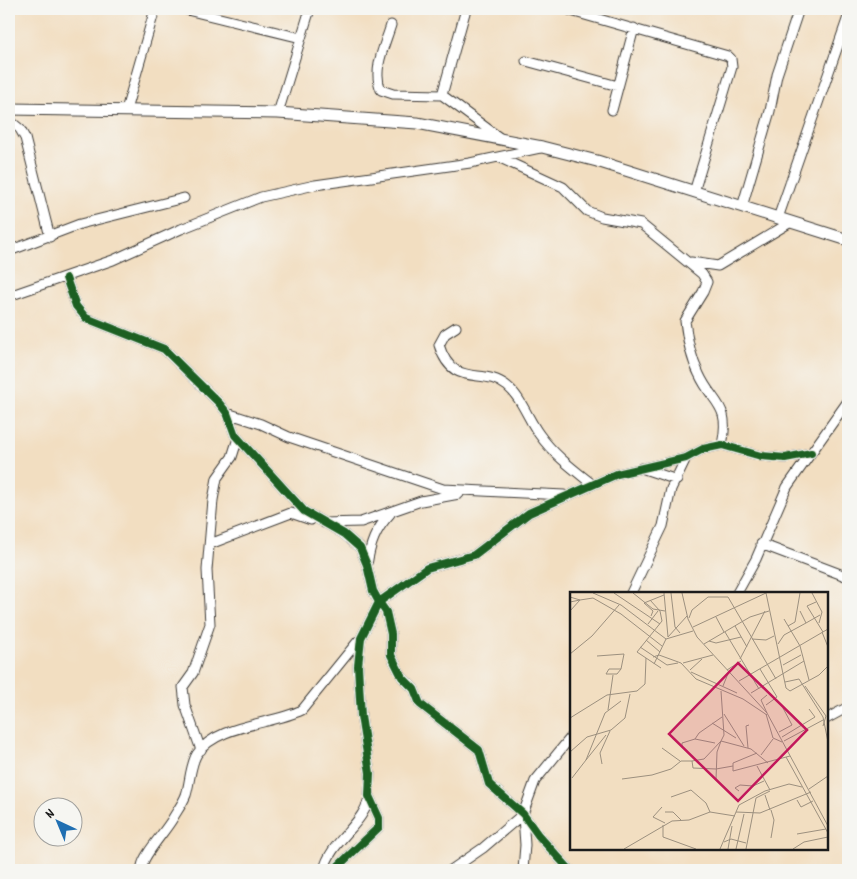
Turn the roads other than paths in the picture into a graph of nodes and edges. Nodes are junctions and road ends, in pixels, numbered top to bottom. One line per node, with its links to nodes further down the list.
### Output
1 (155, 9): 15 (street)
2 (183, 9): 10 (street)
3 (310, 9): 10 (street)
4 (466, 9): 13 (street)
5 (799, 9): 24 (street)
6 (571, 11): 9 (street)
7 (848, 17): 25 (street)
8 (392, 25): 13 (street)
9 (634, 28): 12 (street); 22 (street)
10 (301, 38): 17 (street)
11 (526, 61): 12 (street)
12 (618, 86): 16 (street)
13 (442, 95): 19 (street)
14 (9, 108): 15 (main road)
15 (126, 110): 17 (main road)
16 (612, 110)
17 (278, 113): 19 (main road)
18 (9, 120): 27 (street)
19 (501, 139): 20 (main road)
20 (542, 147): 21 (street); 22 (main road)
21 (498, 157): 30 (street); 31 (street)
22 (694, 192): 24 (main road)
23 (184, 198): 27 (street)
24 (742, 207): 25 (main road)
25 (778, 218): 26 (main road)
26 (791, 222): 28 (main road); 30 (street)
27 (50, 237): 29 (street)
28 (848, 240)
29 (9, 251)
30 (690, 262): 37 (street)
31 (66, 278): 32 (street); 35 (street)
32 (9, 296)
33 (456, 327): 42 (street)
34 (848, 401): 38 (street)
35 (227, 413): 36 (street); 43 (street)
36 (238, 438): 46 (street); 47 (street)
37 (722, 445): 38 (street); 39 (street)
38 (811, 453): 48 (street)
39 (686, 458): 40 (street); 41 (street)
40 (641, 468): 41 (street); 42 (street)
41 (677, 480): 51 (street)
42 (592, 484): 44 (street)
43 (469, 492): 44 (street); 45 (street)
44 (567, 495): 53 (street)
45 (391, 513): 46 (street); 49 (street)
46 (322, 523): 47 (street); 49 (street)
47 (210, 544): 58 (street)
48 (761, 544): 50 (street); 52 (street)
49 (367, 565): 53 (street)
50 (848, 577)
51 (631, 592)
52 (738, 592)
53 (379, 602): 54 (street); 60 (street)
54 (360, 638): 58 (street); 59 (street)
55 (848, 707): 56 (street)
56 (827, 718)
57 (570, 738): 60 (street)
58 (201, 750): 61 (street)
59 (368, 796): 62 (street); 63 (street)
60 (523, 814): 64 (street); 65 (street); 66 (street)
61 (145, 870)
62 (324, 870)
63 (334, 870)
64 (451, 870)
65 (523, 870)
66 (570, 870)

